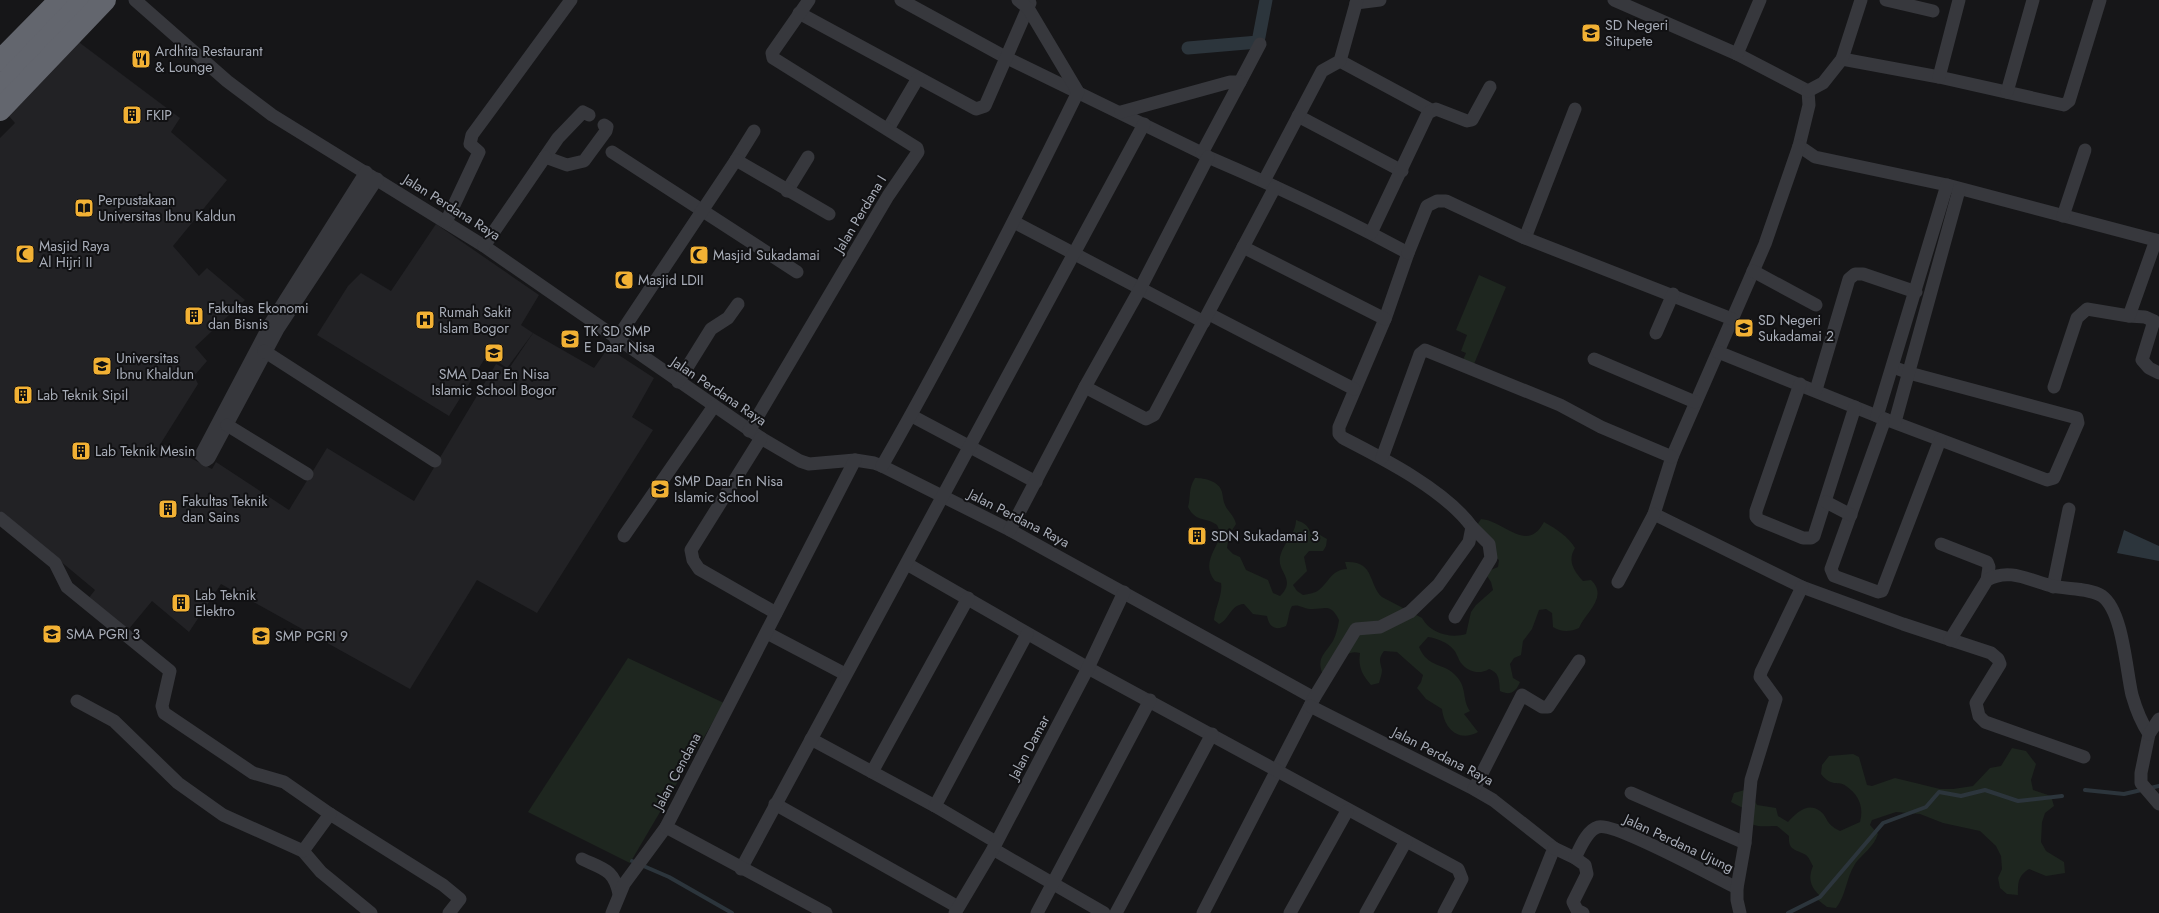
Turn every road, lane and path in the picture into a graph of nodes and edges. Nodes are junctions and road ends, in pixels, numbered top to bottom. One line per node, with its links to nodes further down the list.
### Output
1 (60, 0): 26 (highway)
2 (66, 0): 28 (highway)
3 (84, 0): 33 (highway)
4 (105, 0): 38 (highway)
5 (135, 0): 55 (street, Jalan Perdana Raya)
6 (571, 0): 62 (street)
7 (809, 0): 21 (street)
8 (901, 0): 24 (street)
9 (1018, 0): 19 (street)
10 (1380, 0): 18 (street)
11 (1614, 0): 23 (street)
12 (1760, 0): 23 (street)
13 (1861, 0): 25 (street)
14 (1886, 0): 20 (street)
15 (1959, 0): 29 (street)
16 (2033, 0): 36 (street)
17 (2100, 0): 36 (street)
18 (1356, 2): 27 (street)
19 (1030, 4): 24 (street); 35 (street)
20 (1933, 11)
21 (799, 13): 30 (street); 45 (street)
22 (1260, 44): 31 (street)
23 (1737, 54): 34 (street)
24 (1007, 58): 30 (street); 35 (street)
25 (1842, 59): 29 (street); 34 (street)
26 (0, 61)
27 (1340, 61): 39 (street); 42 (street)
28 (0, 68)
29 (1939, 76): 36 (street)
30 (918, 78): 45 (street)
31 (1240, 82): 40 (street); 50 (street)
32 (1490, 87): 39 (street)
33 (0, 88)
34 (1808, 91): 47 (street)
35 (1078, 92): 40 (street); 63 (street)
36 (2007, 92)
37 (1575, 109): 65 (street)
38 (0, 110)
39 (1431, 110): 54 (street)
40 (1121, 112): 43 (street)
41 (589, 115): 51 (street)
42 (1298, 116): 54 (street); 56 (street)
43 (1144, 124): 50 (street); 70 (street)
44 (604, 126): 51 (street)
45 (888, 129): 105 (street, Jalan Perdana I)
46 (754, 131): 53 (street)
47 (1799, 146): 57 (street); 71 (street)
48 (2085, 150): 61 (street)
49 (612, 152): 59 (street)
50 (1205, 155): 56 (street); 75 (street)
51 (545, 157): 67 (street)
52 (808, 157): 58 (street)
53 (736, 160): 58 (street); 59 (street)
54 (1402, 171): 64 (street)
55 (371, 175): 62 (street, Jalan Perdana Raya); 86 (street); 90 (street)
56 (1269, 184): 64 (street); 68 (street)
57 (1953, 187): 61 (street); 73 (street); 74 (street)
58 (787, 191): 60 (street)
59 (701, 211): 72 (street); 85 (street)
60 (829, 214)
61 (2063, 216): 66 (street)
62 (446, 222): 67 (street, Jalan Perdana Raya)
63 (1014, 222): 70 (street); 102 (street)
64 (1371, 233): 69 (street)
65 (1525, 238): 69 (street); 77 (street)
66 (2158, 240): 80 (street)
67 (484, 246): 85 (street, Jalan Perdana Raya)
68 (1243, 247): 81 (street); 83 (street)
69 (1408, 253): 83 (street)
70 (1075, 254): 75 (street); 108 (street)
71 (1753, 271): 79 (street); 82 (street)
72 (797, 272)
73 (1921, 272): 74 (street); 76 (street)
74 (1936, 275): 91 (street)
75 (1140, 289): 81 (street); 95 (street)
76 (1916, 292): 89 (street); 98 (street)
77 (1672, 294): 82 (street); 84 (street)
78 (738, 304): 93 (street)
79 (1816, 305)
80 (2129, 316): 92 (street); 96 (street)
81 (1206, 318): 95 (street); 97 (street)
82 (1732, 318): 87 (street)
83 (1385, 319): 97 (street)
84 (1656, 333)
85 (616, 340): 93 (street, Jalan Perdana Raya)
86 (264, 351): 90 (street); 112 (street)
87 (1718, 352): 94 (street); 99 (street)
88 (1594, 359): 99 (street)
89 (1893, 367): 91 (street); 103 (street)
90 (250, 370): 104 (street); 104 (street)
91 (1908, 373): 103 (street); 107 (street)
92 (2159, 373)
93 (678, 382): 100 (street, Jalan Perdana Raya)
94 (1800, 384): 98 (street); 117 (street)
95 (1085, 387): 115 (street)
96 (2054, 387)
97 (1354, 389): 110 (street)
98 (1816, 390): 101 (street)
99 (1695, 402): 109 (street)
100 (714, 406): 105 (street, Jalan Perdana Raya); 124 (street)
101 (1855, 407): 103 (street); 117 (street)
102 (912, 416): 108 (street); 113 (street)
103 (1886, 419): 107 (street); 120 (street)
104 (227, 425): 114 (street)
105 (749, 431): 106 (street, Jalan Perdana Raya)
106 (761, 438): 111 (street, Jalan Perdana Raya); 133 (street)
107 (1940, 440): 120 (street)
108 (970, 448): 115 (street); 116 (street)
109 (1672, 457): 110 (street); 119 (street)
110 (1382, 458): 122 (street)
111 (855, 460): 113 (street, Jalan Perdana Raya); 133 (street, Jalan Cendana)
112 (435, 461)
113 (882, 466): 116 (street, Jalan Perdana Raya)
114 (307, 474)
115 (1036, 482): 123 (street)
116 (943, 497): 123 (street, Jalan Perdana Raya); 126 (street)
117 (1826, 502): 120 (street)
118 (2069, 509): 130 (street)
119 (1654, 514): 128 (street); 129 (street)
120 (1851, 515)
121 (0, 518): 157 (street)
122 (1472, 527): 134 (street); 143 (street)
123 (1010, 530): 131 (street, Jalan Perdana Raya)
124 (624, 536)
125 (1941, 544): 127 (street)
126 (907, 564): 132 (street); 140 (street)
127 (1987, 580): 130 (street); 137 (street)
128 (1618, 582)
129 (1802, 587): 137 (street); 160 (street)
130 (2053, 587): 146 (street)
131 (1124, 592): 139 (street, Jalan Damar); 143 (street, Jalan Perdana Raya)
132 (968, 598): 136 (street); 150 (street)
133 (776, 613): 135 (street, Jalan Cendana)
134 (1455, 617)
135 (767, 633): 140 (street); 158 (street, Jalan Cendana)
136 (1026, 634): 139 (street); 155 (street)
137 (1950, 640): 148 (street)
138 (1579, 661): 151 (street)
139 (1088, 668): 141 (street); 161 (street, Jalan Damar)
140 (845, 674): 147 (street)
141 (1150, 700): 145 (street); 167 (street)
142 (77, 701): 163 (street)
143 (1312, 702): 149 (street); 151 (street, Jalan Perdana Raya)
144 (2159, 719): 146 (street)
145 (1212, 734): 149 (street); 177 (street)
146 (2149, 734): 153 (street)
147 (810, 739): 150 (street); 154 (street)
148 (2084, 757)
149 (1277, 770): 156 (street); 178 (street)
150 (872, 772): 155 (street)
151 (1474, 789): 162 (street, Jalan Perdana Raya)
152 (1631, 792): 160 (street)
153 (2156, 802)
154 (775, 804): 166 (street); 170 (street)
155 (935, 806): 161 (street)
156 (1347, 811): 159 (street); 179 (street)
157 (330, 814): 163 (street); 172 (street)
158 (666, 827): 166 (street, Jalan Cendana); 169 (street)
159 (1406, 841): 180 (street); 181 (street)
160 (1745, 843): 168 (street)
161 (994, 845): 167 (street); 170 (street, Jalan Damar)
162 (1554, 848): 164 (street, Jalan Perdana Raya); 182 (street)
163 (303, 851): 171 (street)
164 (1575, 858): 168 (street, Jalan Perdana Ujung); 183 (street, Jalan Perdana Raya)
165 (582, 859): 169 (street)
166 (741, 869): 174 (street, Jalan Cendana)
167 (1053, 884): 175 (street); 176 (street)
168 (1737, 888): 184 (street)
169 (619, 894): 173 (street)
170 (957, 910)
171 (371, 913)
172 (449, 913)
173 (612, 913)
174 (826, 913)
175 (1037, 913)
176 (1104, 913)
177 (1116, 913)
178 (1203, 913)
179 (1290, 913)
180 (1366, 913)
181 (1444, 913)
182 (1528, 913)
183 (1583, 913)
184 (1740, 913)

